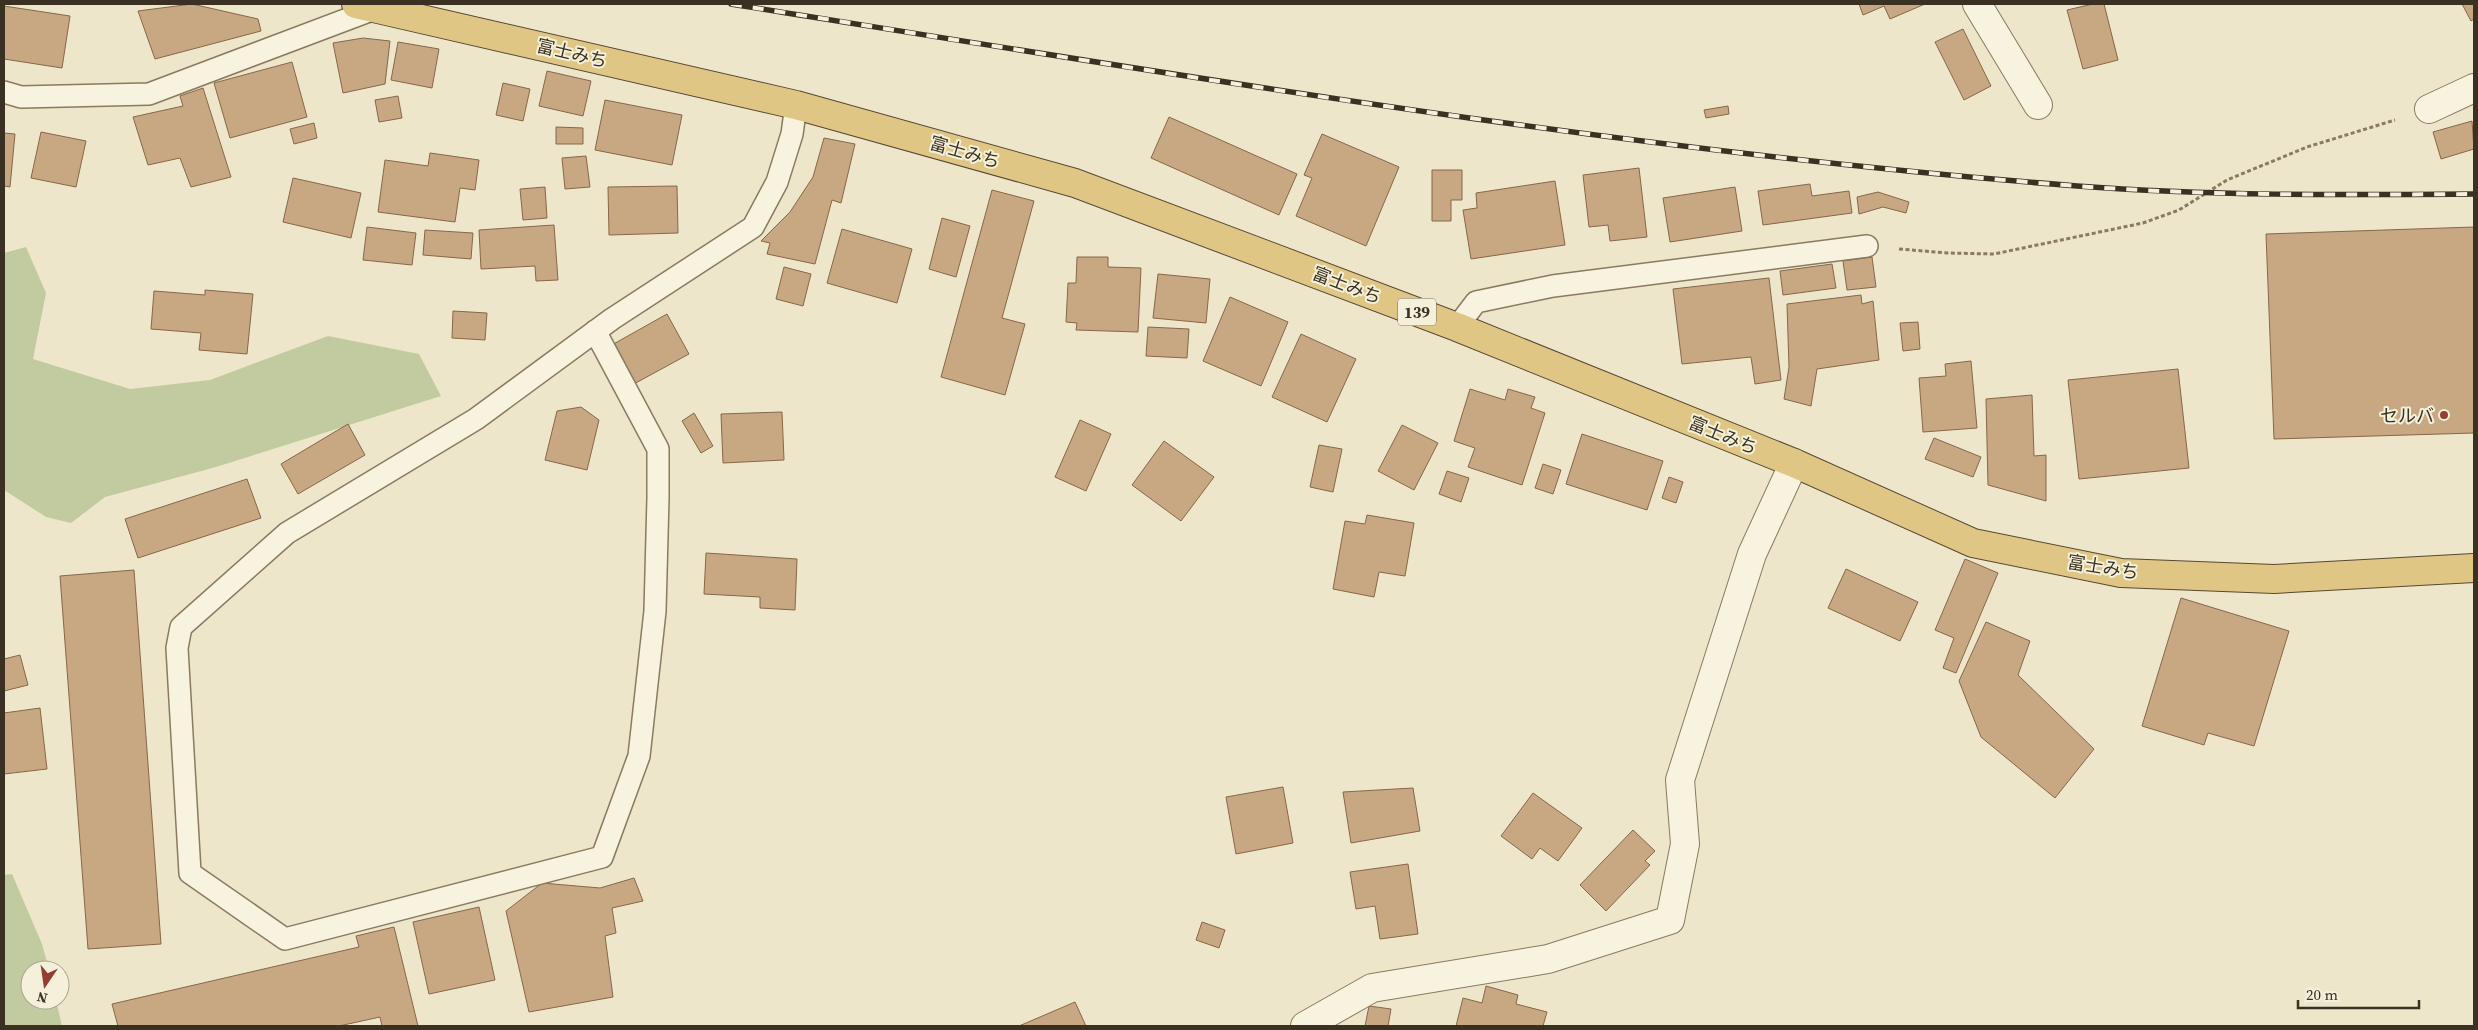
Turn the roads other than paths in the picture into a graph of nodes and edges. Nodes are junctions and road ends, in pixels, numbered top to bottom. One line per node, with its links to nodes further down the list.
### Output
1 (1977, 4): 6 (street)
2 (367, 6): 4 (lane); 5 (highway, 富士みち / 139)
3 (2474, 88): 7 (street)
4 (4, 92)
5 (796, 105): 9 (highway, 富士みち / 139); 10 (lane)
6 (2038, 105)
7 (2429, 110)
8 (1866, 246): 9 (lane)
9 (1457, 327): 11 (highway, 富士みち / 139)
10 (595, 331): 10 (lane)
11 (1794, 463): 12 (highway, 富士みち / 139); 13 (street)
12 (2474, 568)
13 (1305, 1026)

